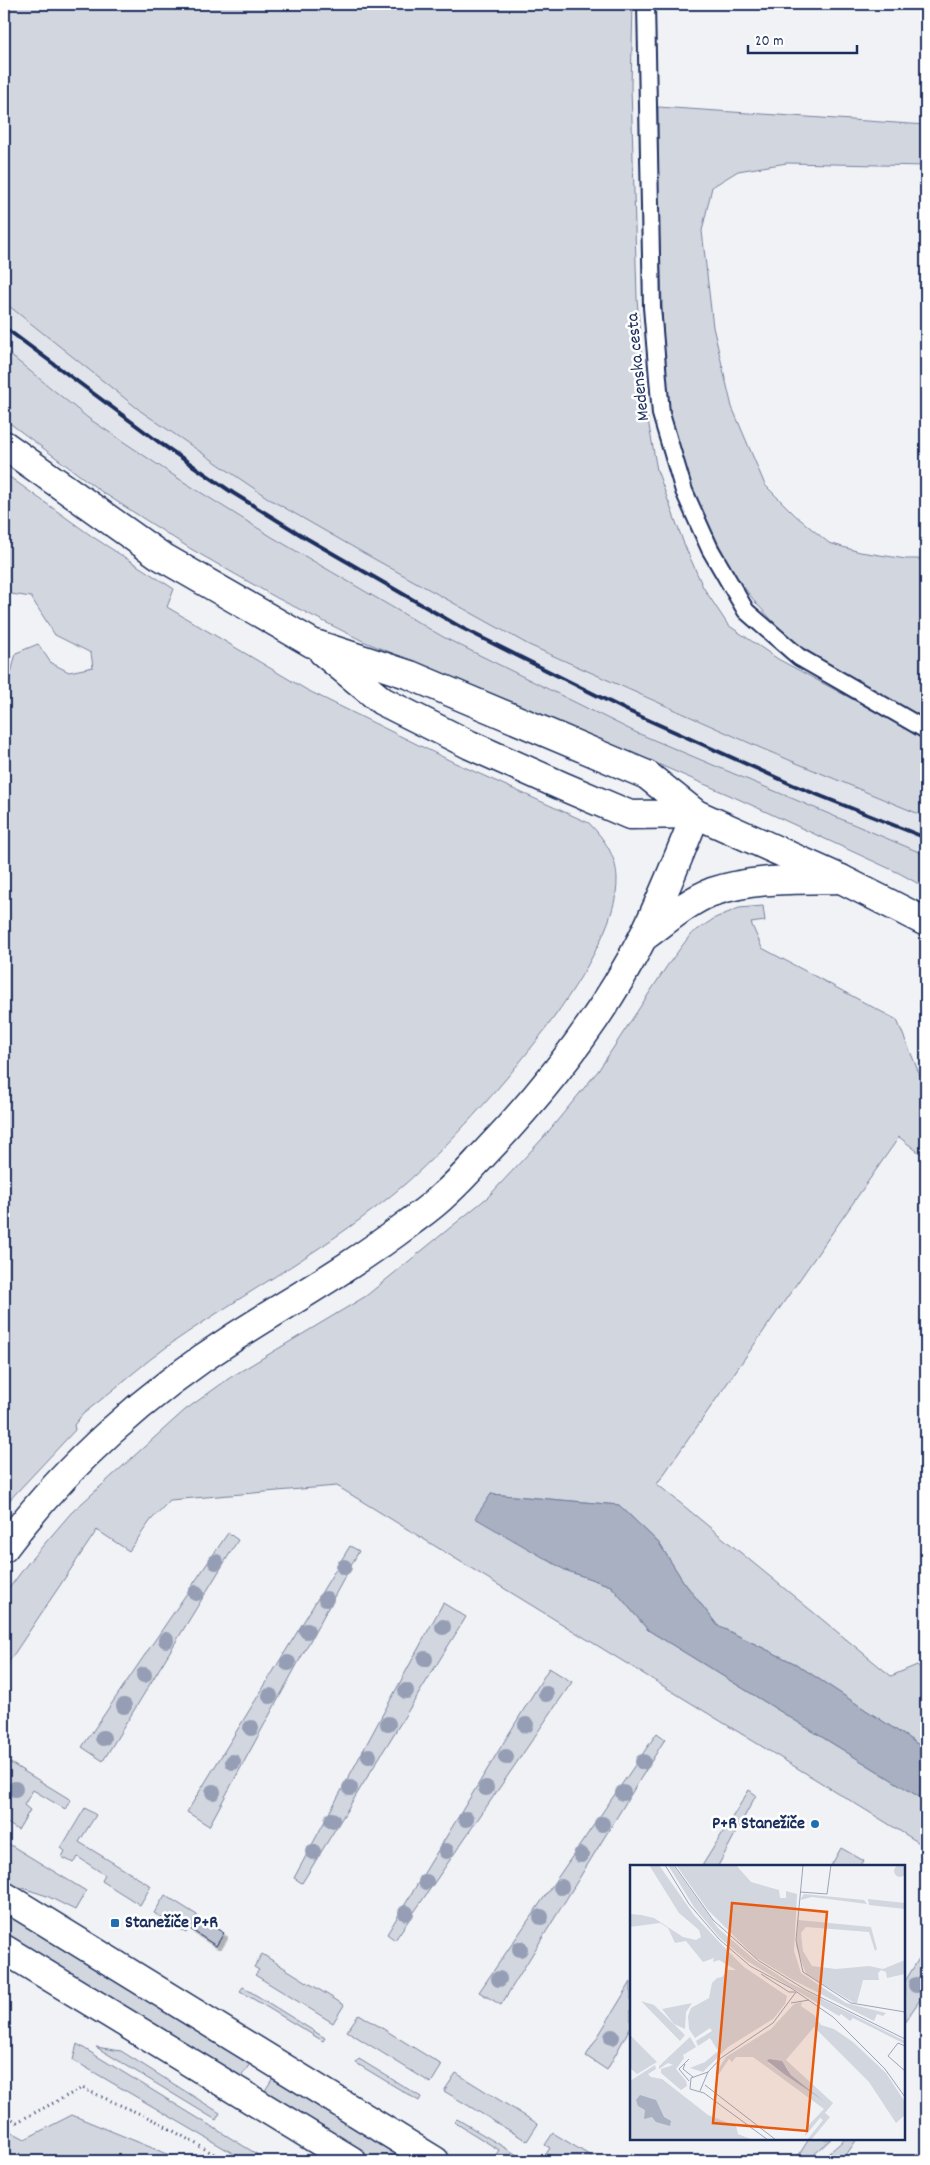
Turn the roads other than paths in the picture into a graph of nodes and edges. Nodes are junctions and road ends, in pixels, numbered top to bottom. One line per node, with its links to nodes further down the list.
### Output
1 (646, 4): 4 (lane, Medenska cesta)
2 (4, 445): 3 (street)
3 (312, 643): 5 (street); 5 (street)
4 (926, 730)
5 (696, 814): 6 (street); 8 (street)
6 (841, 879): 7 (street); 8 (street)
7 (926, 922)
8 (644, 937): 9 (street)
9 (4, 1548)
10 (4, 1896): 13 (street)
11 (4, 1949): 12 (street)
12 (352, 2161)
13 (435, 2161)

